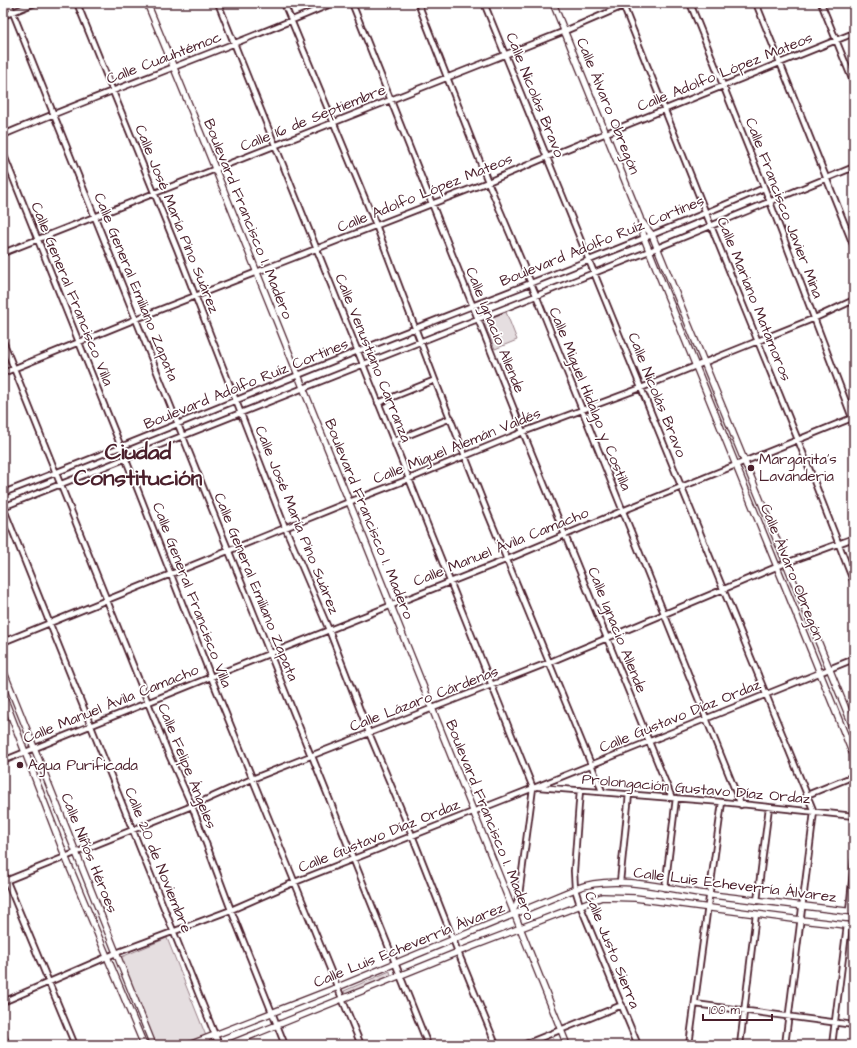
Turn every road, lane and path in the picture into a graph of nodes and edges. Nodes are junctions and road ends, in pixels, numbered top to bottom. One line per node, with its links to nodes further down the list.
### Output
1 (9, 3): 17 (street, Calle General Emiliano Zapata)
2 (35, 3): 17 (street)
3 (77, 3): 30 (street, Calle José María Pino Suárez)
4 (148, 3): 26 (street, Boulevard Francisco I. Madero)
5 (218, 3): 23 (street, Calle Venustiano Carranza)
6 (284, 3): 19 (street)
7 (333, 3): 19 (street, Calle Cuauhtémoc)
8 (352, 3): 31 (street, Calle Ignacio Allende)
9 (418, 3): 27 (street, Calle Miguel Hidalgo y Costilla)
10 (484, 3): 24 (street, Calle Nicolás Bravo)
11 (553, 3): 20 (street, Calle Álvaro Obregón)
12 (630, 3): 16 (street, Calle 16 de Septiembre)
13 (690, 3): 29 (street, Calle Francisco Javier Mina)
14 (756, 3): 25 (street)
15 (821, 3): 22 (street)
16 (623, 4): 20 (street, Calle 16 de Septiembre); 32 (street, Calle Mariano Matamoros)
17 (13, 12): 18 (street); 33 (street, Calle General Emiliano Zapata)
18 (3, 16)
19 (291, 21): 23 (street, Calle Cuauhtémoc); 34 (street)
20 (565, 31): 24 (street, Calle 16 de Septiembre); 35 (street, Calle Álvaro Obregón)
21 (854, 33): 22 (street, Calle Adolfo López Mateos)
22 (836, 40): 25 (street, Calle Adolfo López Mateos); 28 (street)
23 (234, 44): 26 (street, Calle Cuauhtémoc); 37 (street, Calle Venustiano Carranza)
24 (505, 54): 27 (street, Calle 16 de Septiembre); 39 (street, Calle Nicolás Bravo)
25 (780, 63): 29 (street, Calle Adolfo López Mateos); 42 (street)
26 (174, 66): 30 (street, Calle Cuauhtémoc); 41 (street, Boulevard Francisco I. Madero)
27 (447, 77): 31 (street, Calle 16 de Septiembre); 43 (street, Calle Miguel Hidalgo y Costilla)
28 (854, 84)
29 (723, 86): 32 (street, Calle Adolfo López Mateos); 44 (street, Calle Francisco Javier Mina)
30 (112, 90): 33 (street, Calle Cuauhtémoc); 45 (street, Calle José María Pino Suárez)
31 (391, 100): 34 (street, Calle 16 de Septiembre); 47 (street, Calle Ignacio Allende)
32 (665, 110): 35 (street, Calle Adolfo López Mateos); 48 (street, Calle Mariano Matamoros)
33 (54, 114): 36 (street, Calle Cuauhtémoc); 49 (street, Calle General Emiliano Zapata)
34 (334, 122): 37 (street, Calle 16 de Septiembre); 51 (street)
35 (606, 133): 39 (street, Calle Adolfo López Mateos); 50 (street, Calle Álvaro Obregón)
36 (3, 135)
37 (275, 146): 41 (street, Calle 16 de Septiembre); 58 (street, Calle Venustiano Carranza)
38 (3, 153): 55 (street, Calle General Francisco Villa)
39 (547, 157): 43 (street, Calle Adolfo López Mateos); 61 (street, Calle Nicolás Bravo)
40 (854, 167): 42 (street, Boulevard Adolfo Ruíz Cortines)
41 (216, 169): 45 (street, Calle 16 de Septiembre); 63 (street, Boulevard Francisco I. Madero)
42 (827, 178): 46 (street, Boulevard Adolfo Ruíz Cortines); 56 (street)
43 (488, 182): 47 (street, Calle Adolfo López Mateos); 64 (street, Calle Miguel Hidalgo y Costilla)
44 (764, 188): 46 (street, Calle Francisco Javier Mina); 48 (street, Boulevard Adolfo Ruíz Cortines)
45 (154, 194): 49 (street, Calle 16 de Septiembre); 66 (street, Calle José María Pino Suárez)
46 (770, 202): 52 (street, Boulevard Adolfo Ruíz Cortines); 70 (street, Calle Francisco Javier Mina)
47 (433, 203): 51 (street, Calle Adolfo López Mateos); 68 (street, Calle Ignacio Allende)
48 (706, 213): 52 (street, Calle Mariano Matamoros); 53 (street, Boulevard Adolfo Ruíz Cortines)
49 (95, 217): 55 (street, Calle 16 de Septiembre); 71 (street, Calle General Emiliano Zapata)
50 (640, 218): 53 (street, Calle Álvaro Obregón); 54 (street, Calle Álvaro Obregón)
51 (376, 225): 58 (street, Calle Adolfo López Mateos); 72 (street)
52 (711, 226): 57 (street, Boulevard Adolfo Ruíz Cortines); 75 (street, Calle Mariano Matamoros)
53 (652, 236): 54 (street, Boulevard Adolfo Ruíz Cortines); 57 (street, Calle Álvaro Obregón)
54 (644, 238): 59 (street, Calle Álvaro Obregón); 61 (street, Boulevard Adolfo Ruíz Cortines)
55 (38, 240): 60 (street, Calle 16 de Septiembre); 76 (street, Calle General Francisco Villa)
56 (854, 247)
57 (656, 248): 59 (street, Boulevard Adolfo Ruíz Cortines); 78 (street, Calle Álvaro Obregón)
58 (316, 249): 63 (street, Calle Adolfo López Mateos); 77 (street, Calle Venustiano Carranza)
59 (650, 250): 62 (street, Boulevard Adolfo Ruíz Cortines); 80 (street, Calle Álvaro Obregón)
60 (3, 253)
61 (589, 260): 62 (street, Calle Nicolás Bravo); 64 (street, Boulevard Adolfo Ruíz Cortines)
62 (594, 272): 65 (street, Boulevard Adolfo Ruíz Cortines); 86 (street, Calle Nicolás Bravo)
63 (257, 273): 66 (street, Calle Adolfo López Mateos); 83 (street, Boulevard Francisco I. Madero)
64 (530, 283): 65 (street, Calle Miguel Hidalgo y Costilla); 68 (street, Boulevard Adolfo Ruíz Cortines)
65 (536, 295): 69 (street, Boulevard Adolfo Ruíz Cortines); 91 (street, Calle Miguel Hidalgo y Costilla)
66 (195, 297): 71 (street, Calle Adolfo López Mateos); 87 (street, Calle José María Pino Suárez)
67 (854, 300): 70 (street, Calle Miguel Alemán Valdés)
68 (473, 306): 69 (street, Calle Ignacio Allende); 72 (street, Boulevard Adolfo Ruíz Cortines)
69 (478, 318): 74 (street, Boulevard Adolfo Ruíz Cortines); 96 (street, Calle Ignacio Allende)
70 (814, 318): 75 (street, Calle Miguel Alemán Valdés); 90 (street, Calle Francisco Javier Mina)
71 (136, 319): 76 (street, Calle Adolfo López Mateos); 95 (street, Calle General Emiliano Zapata)
72 (416, 328): 74 (street); 77 (street, Boulevard Adolfo Ruíz Cortines)
73 (3, 341): 81 (street, Calle Felipe Ángeles)
74 (421, 341): 79 (street, Boulevard Adolfo Ruíz Cortines); 84 (street)
75 (757, 341): 78 (street, Calle Miguel Alemán Valdés); 98 (street, Calle Mariano Matamoros)
76 (78, 343): 81 (street, Calle Adolfo López Mateos); 100 (street, Calle General Francisco Villa)
77 (358, 352): 79 (street, Calle Venustiano Carranza); 83 (street, Boulevard Adolfo Ruíz Cortines)
78 (703, 362): 80 (street, Calle Miguel Alemán Valdés); 103 (street, Calle Álvaro Obregón)
79 (362, 364): 85 (street, Boulevard Adolfo Ruíz Cortines); 89 (street, Calle Venustiano Carranza)
80 (696, 365): 86 (street, Calle Miguel Alemán Valdés); 104 (street, Calle Álvaro Obregón)
81 (14, 369): 82 (street, Calle Adolfo López Mateos); 105 (street, Calle Felipe Ángeles)
82 (3, 373)
83 (299, 374): 85 (street, Boulevard Francisco I. Madero); 87 (street, Boulevard Adolfo Ruíz Cortines)
84 (435, 380): 89 (street); 93 (street)
85 (304, 387): 92 (street, Boulevard Adolfo Ruíz Cortines); 110 (street, Boulevard Francisco I. Madero)
86 (641, 388): 91 (street, Calle Miguel Alemán Valdés); 108 (street, Calle Nicolás Bravo)
87 (236, 400): 92 (street, Calle José María Pino Suárez); 95 (street, Boulevard Adolfo Ruíz Cortines)
88 (854, 402): 90 (street)
89 (378, 403): 99 (street, Calle Venustiano Carranza)
90 (847, 404): 94 (street, Calle Francisco Javier Mina)
91 (582, 410): 96 (street, Calle Miguel Alemán Valdés); 112 (street, Calle Miguel Hidalgo y Costilla)
92 (240, 412): 97 (street, Boulevard Adolfo Ruíz Cortines); 113 (street, Calle José María Pino Suárez)
93 (451, 418): 99 (street, Calle Miguel Alemán Valdés); 101 (street)
94 (853, 420): 98 (street, Calle Manuel Ávila Camacho)
95 (178, 423): 97 (street, Calle General Emiliano Zapata); 100 (street, Boulevard Adolfo Ruíz Cortines)
96 (523, 432): 101 (street, Calle Miguel Alemán Valdés); 114 (street, Calle Ignacio Allende)
97 (183, 436): 102 (street, Boulevard Adolfo Ruíz Cortines); 117 (street, Calle General Emiliano Zapata)
98 (798, 440): 103 (street, Calle Manuel Ávila Camacho); 116 (street, Calle Mariano Matamoros)
99 (394, 441): 106 (street, Calle Venustiano Carranza)
100 (121, 447): 102 (street, Calle General Francisco Villa); 105 (street, Boulevard Adolfo Ruíz Cortines)
101 (465, 455): 106 (street, Calle Miguel Alemán Valdés); 118 (street)
102 (125, 459): 107 (street, Boulevard Adolfo Ruíz Cortines); 121 (street, Calle General Francisco Villa)
103 (744, 461): 104 (street, Calle Manuel Ávila Camacho); 119 (street, Calle Álvaro Obregón)
104 (736, 465): 108 (street, Calle Manuel Ávila Camacho); 120 (street, Calle Álvaro Obregón)
105 (56, 473): 107 (street, Calle Felipe Ángeles); 109 (street, Boulevard Adolfo Ruíz Cortines)
106 (409, 479): 110 (street, Calle Miguel Alemán Valdés); 122 (street, Calle Venustiano Carranza)
107 (61, 484): 111 (street, Boulevard Adolfo Ruíz Cortines); 125 (street, Calle Felipe Ángeles)
108 (681, 486): 112 (street, Calle Manuel Ávila Camacho); 124 (street, Calle Nicolás Bravo)
109 (3, 493)
110 (349, 502): 113 (street, Calle Miguel Alemán Valdés); 126 (street, Boulevard Francisco I. Madero)
111 (3, 507): 128 (street, Calle 20 de Noviembre)
112 (622, 511): 114 (street, Calle Manuel Ávila Camacho); 127 (street, Calle Miguel Hidalgo y Costilla)
113 (285, 527): 117 (street, Calle Miguel Alemán Valdés); 129 (street, Calle José María Pino Suárez)
114 (566, 534): 118 (street, Calle Manuel Ávila Camacho); 130 (street, Calle Ignacio Allende)
115 (854, 538): 116 (street, Calle Lázaro Cárdenas)
116 (838, 544): 119 (street, Calle Lázaro Cárdenas); 123 (street, Calle Mariano Matamoros)
117 (228, 550): 121 (street, Calle Miguel Alemán Valdés); 132 (street, Calle General Emiliano Zapata)
118 (508, 559): 122 (street, Calle Manuel Ávila Camacho); 134 (street)
119 (786, 563): 120 (street, Calle Lázaro Cárdenas); 135 (street, Calle Álvaro Obregón)
120 (777, 567): 124 (street, Calle Lázaro Cárdenas); 137 (street, Calle Álvaro Obregón)
121 (171, 573): 125 (street, Calle Miguel Alemán Valdés); 138 (street, Calle General Francisco Villa)
122 (450, 582): 126 (street, Calle Manuel Ávila Camacho); 139 (street, Calle Venustiano Carranza)
123 (854, 583)
124 (723, 589): 127 (street, Calle Lázaro Cárdenas); 141 (street, Calle Nicolás Bravo)
125 (107, 599): 128 (street, Calle Miguel Alemán Valdés); 142 (street, Calle Felipe Ángeles)
126 (390, 605): 129 (street, Calle Manuel Ávila Camacho); 143 (street, Boulevard Francisco I. Madero)
127 (663, 614): 130 (street, Calle Lázaro Cárdenas); 144 (street, Calle Miguel Hidalgo y Costilla)
128 (49, 623): 131 (street, Calle Miguel Alemán Valdés); 145 (street, Calle 20 de Noviembre)
129 (329, 630): 132 (street, Calle Manuel Ávila Camacho); 147 (street, Calle José María Pino Suárez)
130 (608, 637): 134 (street, Calle Lázaro Cárdenas); 148 (street, Calle Ignacio Allende)
131 (3, 642)
132 (270, 653): 138 (street, Calle Manuel Ávila Camacho); 151 (street, Calle General Emiliano Zapata)
133 (854, 658): 135 (street, Calle Gustavo Díaz Ordaz)
134 (550, 662): 139 (street, Calle Lázaro Cárdenas); 154 (street)
135 (829, 668): 137 (street, Calle Gustavo Díaz Ordaz); 146 (street, Calle Álvaro Obregón)
136 (3, 670): 149 (street, Calle Niños Héroes)
137 (820, 672): 141 (street, Calle Gustavo Díaz Ordaz); 152 (street, Calle Álvaro Obregón)
138 (211, 677): 142 (street, Calle Manuel Ávila Camacho); 156 (street, Calle General Francisco Villa)
139 (492, 685): 143 (street, Calle Lázaro Cárdenas); 157 (street, Calle Venustiano Carranza)
140 (3, 694): 150 (street, Calle Niños Héroes)
141 (766, 694): 144 (street, Calle Gustavo Díaz Ordaz); 161 (street, Calle Nicolás Bravo)
142 (148, 703): 145 (street, Calle Manuel Ávila Camacho); 165 (street, Calle Felipe Ángeles)
143 (432, 708): 147 (street, Calle Lázaro Cárdenas); 167 (street, Boulevard Francisco I. Madero)
144 (706, 718): 148 (street, Calle Gustavo Díaz Ordaz); 164 (street, Calle Miguel Hidalgo y Costilla)
145 (91, 726): 149 (street, Calle Manuel Ávila Camacho); 170 (street, Calle 20 de Noviembre)
146 (854, 729)
147 (369, 733): 151 (street, Calle Lázaro Cárdenas); 171 (street, Calle José María Pino Suárez)
148 (649, 741): 154 (street, Calle Gustavo Díaz Ordaz); 162 (street, Calle Ignacio Allende)
149 (34, 749): 150 (street, Calle Manuel Ávila Camacho); 172 (street, Calle Niños Héroes)
150 (25, 752): 153 (street, Calle Manuel Ávila Camacho); 173 (street, Calle Niños Héroes)
151 (312, 756): 156 (street, Calle Lázaro Cárdenas); 174 (street, Calle General Emiliano Zapata)
152 (854, 756)
153 (3, 761)
154 (590, 765): 157 (street, Calle Gustavo Díaz Ordaz); 159 (street)
155 (854, 776): 161 (street)
156 (252, 779): 165 (street, Calle Lázaro Cárdenas); 178 (street, Calle General Francisco Villa)
157 (535, 787): 158 (street, Prolongación Gustavo Díaz Ordaz); 167 (street, Calle Gustavo Díaz Ordaz); 189 (street)
158 (580, 790): 159 (street, Prolongación Gustavo Díaz Ordaz); 181 (street, Calle Justo Sierra)
159 (602, 791): 160 (street, Prolongación Gustavo Díaz Ordaz)
160 (629, 794): 162 (street, Prolongación Gustavo Díaz Ordaz); 179 (street)
161 (807, 795): 168 (street, Calle Nicolás Bravo)
162 (674, 798): 163 (street, Prolongación Gustavo Díaz Ordaz); 180 (street)
163 (722, 802): 164 (street, Prolongación Gustavo Díaz Ordaz); 182 (street)
164 (741, 804): 166 (street, Prolongación Gustavo Díaz Ordaz)
165 (192, 806): 170 (street, Calle Lázaro Cárdenas); 187 (street, Calle Felipe Ángeles)
166 (769, 807): 168 (street, Prolongación Gustavo Díaz Ordaz); 183 (street)
167 (473, 811): 171 (street, Calle Gustavo Díaz Ordaz); 189 (street, Boulevard Francisco I. Madero)
168 (814, 812): 169 (street, Prolongación Gustavo Díaz Ordaz); 185 (street)
169 (854, 816)
170 (133, 830): 172 (street, Calle Lázaro Cárdenas); 195 (street, Calle 20 de Noviembre)
171 (412, 835): 174 (street, Calle Gustavo Díaz Ordaz); 196 (street, Calle José María Pino Suárez)
172 (76, 852): 173 (street, Calle Lázaro Cárdenas); 198 (street, Calle Niños Héroes)
173 (66, 856): 177 (street, Calle Lázaro Cárdenas); 199 (street, Calle Niños Héroes)
174 (353, 859): 178 (street, Calle Gustavo Díaz Ordaz); 200 (street, Calle General Emiliano Zapata)
175 (854, 861): 188 (street)
176 (3, 872): 177 (street)
177 (5, 881): 202 (street)
178 (295, 882): 187 (street, Calle Gustavo Díaz Ordaz); 203 (street, Calle General Francisco Villa)
179 (620, 882): 180 (street, Calle Luis Echeverría Álvarez); 181 (street, Calle Luis Echeverría Álvarez)
180 (665, 888): 182 (street, Calle Luis Echeverría Álvarez)
181 (575, 889): 184 (street, Calle Justo Sierra); 189 (street, Calle Luis Echeverría Álvarez)
182 (710, 895): 183 (street, Calle Luis Echeverría Álvarez); 186 (street)
183 (757, 901): 185 (street, Calle Luis Echeverría Álvarez)
184 (580, 904): 186 (street, Calle Luis Echeverría Álvarez); 194 (street, Calle Luis Echeverría Álvarez); 207 (street, Calle Justo Sierra)
185 (803, 905): 188 (street, Calle Luis Echeverría Álvarez); 191 (street)
186 (708, 908): 190 (street, Calle Luis Echeverría Álvarez); 206 (street)
187 (231, 910): 195 (street, Calle Gustavo Díaz Ordaz); 209 (street, Calle Felipe Ángeles)
188 (851, 912)
189 (514, 913): 194 (street, Boulevard Francisco I. Madero); 196 (street, Calle Luis Echeverría Álvarez)
190 (756, 914): 191 (street, Calle Luis Echeverría Álvarez); 208 (street)
191 (801, 920): 192 (street, Calle Luis Echeverría Álvarez); 210 (street)
192 (847, 925): 193 (street, Calle Luis Echeverría Álvarez); 211 (street)
193 (854, 926)
194 (521, 927): 197 (street, Calle Luis Echeverría Álvarez); 214 (street, Boulevard Francisco I. Madero)
195 (174, 931): 198 (street, Calle Gustavo Díaz Ordaz); 215 (street, Calle 20 de Noviembre)
196 (453, 939): 197 (street, Calle José María Pino Suárez); 200 (street, Calle Luis Echeverría Álvarez)
197 (458, 952): 201 (street, Calle Luis Echeverría Álvarez); 227 (street, Calle José María Pino Suárez)
198 (116, 953): 199 (street, Calle Gustavo Díaz Ordaz); 220 (street, Calle Niños Héroes)
199 (107, 957): 202 (street, Calle Gustavo Díaz Ordaz); 219 (street, Calle Niños Héroes)
200 (395, 963): 201 (street, Calle General Emiliano Zapata); 203 (street, Calle Luis Echeverría Álvarez)
201 (400, 975): 204 (street, Calle Luis Echeverría Álvarez); 226 (street, Calle General Emiliano Zapata)
202 (49, 981): 205 (street, Calle Gustavo Díaz Ordaz); 218 (street)
203 (338, 987): 204 (street, Calle General Francisco Villa); 209 (street, Calle Luis Echeverría Álvarez)
204 (343, 999): 212 (street, Calle Luis Echeverría Álvarez); 225 (street, Calle General Francisco Villa)
205 (3, 1002)
206 (695, 1004): 208 (street); 231 (street)
207 (622, 1005): 214 (street); 230 (street, Calle Justo Sierra)
208 (744, 1011): 210 (street); 232 (street)
209 (272, 1013): 212 (street, Calle Felipe Ángeles); 215 (street, Calle Luis Echeverría Álvarez)
210 (789, 1017): 211 (street); 233 (street)
211 (835, 1023): 213 (street); 234 (street)
212 (277, 1025): 223 (street, Calle Luis Echeverría Álvarez); 224 (street, Calle Felipe Ángeles)
213 (854, 1025)
214 (561, 1030): 228 (street); 229 (street, Boulevard Francisco I. Madero)
215 (214, 1034): 221 (street, Calle Luis Echeverría Álvarez); 222 (street, Calle 20 de Noviembre)
216 (3, 1035): 217 (street)
217 (7, 1045)
218 (75, 1045)
219 (144, 1045)
220 (152, 1045)
221 (189, 1045)
222 (219, 1045)
223 (228, 1045)
224 (285, 1045)
225 (361, 1045)
226 (428, 1045)
227 (496, 1045)
228 (523, 1045)
229 (567, 1045)
230 (638, 1045)
231 (689, 1045)
232 (740, 1045)
233 (785, 1045)
234 (832, 1045)

